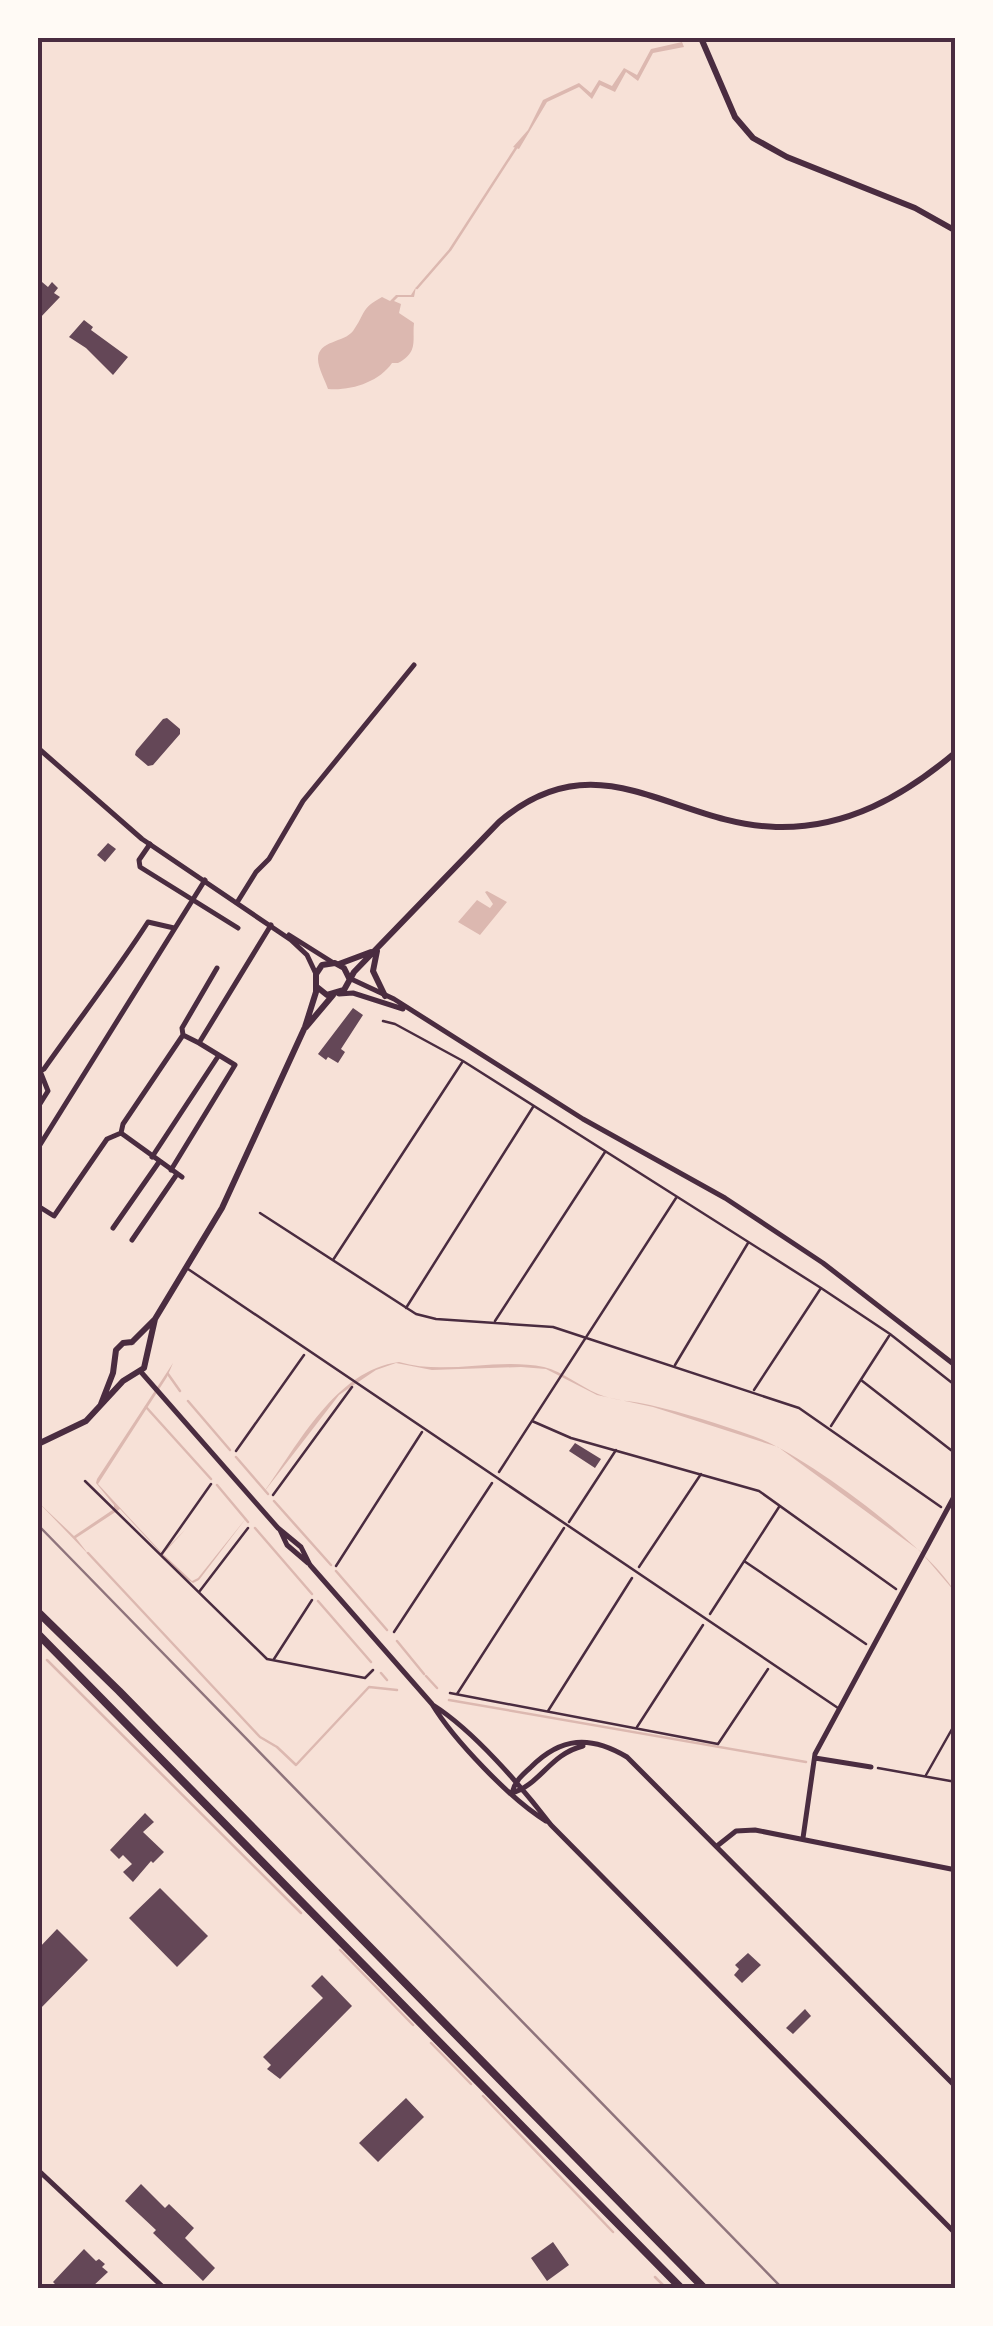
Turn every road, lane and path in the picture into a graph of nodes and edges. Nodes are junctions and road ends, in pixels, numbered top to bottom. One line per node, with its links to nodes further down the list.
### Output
1 (701, 38): 2 (main road)
2 (956, 231)
3 (414, 666): 9 (street)
4 (38, 748): 6 (street)
5 (956, 752): 14 (main road)
6 (150, 844): 7 (street); 8 (street)
7 (205, 880): 8 (street); 9 (street)
8 (192, 900): 11 (street); 12 (street)
9 (238, 902): 10 (street)
10 (271, 925): 13 (street); 27 (street)
11 (174, 928): 30 (street); 34 (street)
12 (238, 928)
13 (279, 930): 16 (street); 18 (street)
14 (380, 944): 15 (main road); 22 (main road)
15 (372, 952): 16 (main road); 19 (main road)
16 (335, 963): 18 (main road); 19 (main road)
17 (217, 968): 26 (street)
18 (316, 974): 20 (main road)
19 (349, 978): 21 (main road); 22 (street)
20 (318, 987): 21 (main road); 25 (main road)
21 (336, 994): 23 (street); 25 (main road)
22 (385, 996): 23 (street)
23 (411, 1011): 58 (street)
24 (383, 1020): 29 (path)
25 (306, 1028): 46 (main road)
26 (183, 1034): 27 (street); 33 (street)
27 (199, 1042): 28 (street)
28 (219, 1055): 36 (street); 38 (street)
29 (463, 1061): 31 (path); 45 (path)
30 (39, 1071): 32 (street)
31 (534, 1106): 35 (path); 48 (path)
32 (38, 1107)
33 (121, 1130): 36 (street); 40 (street)
34 (38, 1148)
35 (604, 1152): 39 (path); 50 (path)
36 (152, 1157): 37 (street)
37 (159, 1162): 38 (street); 42 (street)
38 (177, 1174): 43 (street)
39 (676, 1198): 44 (path); 52 (path)
40 (38, 1206)
41 (260, 1212): 45 (path)
42 (114, 1228)
43 (132, 1240)
44 (749, 1242): 47 (path); 57 (path)
45 (332, 1261): 48 (path)
46 (186, 1268): 49 (main road); 54 (lane)
47 (821, 1288): 51 (path); 64 (path)
48 (406, 1309): 50 (path)
49 (155, 1319): 53 (main road); 55 (main road)
50 (494, 1322): 52 (path)
51 (890, 1334): 61 (path); 63 (path)
52 (586, 1338): 57 (path); 66 (path)
53 (132, 1342): 55 (main road); 56 (main road)
54 (308, 1350): 62 (lane); 71 (path)
55 (147, 1355): 59 (main road)
56 (114, 1363): 60 (main road); 65 (main road)
57 (674, 1366): 64 (path)
58 (956, 1366)
59 (141, 1372): 60 (main road); 98 (street)
60 (132, 1376): 65 (main road)
61 (861, 1380): 67 (path); 72 (path)
62 (355, 1382): 68 (lane); 78 (path)
63 (956, 1386)
64 (754, 1392): 67 (path)
65 (100, 1405): 69 (main road)
66 (532, 1421): 70 (path); 74 (path)
67 (830, 1428): 79 (path)
68 (424, 1429): 74 (lane); 84 (path)
69 (38, 1444)
70 (616, 1450): 73 (path); 80 (path)
71 (236, 1451)
72 (956, 1454)
73 (701, 1474): 85 (path); 87 (path)
74 (495, 1477): 80 (lane); 90 (path)
75 (84, 1480): 82 (path)
76 (211, 1484): 82 (path)
77 (956, 1494): 79 (street)
78 (274, 1495)
79 (946, 1511): 87 (street)
80 (566, 1525): 85 (lane); 97 (path)
81 (248, 1528): 86 (path)
82 (160, 1556): 86 (path)
83 (744, 1561): 92 (path)
84 (336, 1566)
85 (636, 1572): 94 (lane); 100 (path)
86 (198, 1593): 93 (path)
87 (901, 1593): 92 (street)
88 (312, 1600): 93 (path)
89 (38, 1612): 119 (main road)
90 (394, 1632)
91 (38, 1634): 118 (main road)
92 (871, 1648): 99 (street)
93 (273, 1660): 95 (path)
94 (772, 1664): 99 (lane); 100 (path)
95 (373, 1670)
96 (450, 1694): 97 (path)
97 (456, 1695): 100 (path)
98 (433, 1705): 106 (street); 109 (street)
99 (838, 1708): 103 (street)
100 (547, 1712)
101 (956, 1722): 105 (path)
102 (590, 1744): 106 (street); 108 (street); 112 (street)
103 (816, 1761): 104 (street); 111 (street)
104 (871, 1767): 105 (path)
105 (926, 1776): 107 (path)
106 (515, 1782): 108 (street); 109 (street)
107 (956, 1782)
108 (523, 1790): 109 (street); 110 (street)
109 (512, 1793): 110 (street)
110 (548, 1822): 116 (street)
111 (803, 1838): 112 (street); 113 (street)
112 (716, 1846): 114 (street)
113 (956, 1870)
114 (956, 2087)
115 (38, 2170): 117 (street)
116 (956, 2234)
117 (164, 2288)
118 (681, 2288)
119 (704, 2288)

